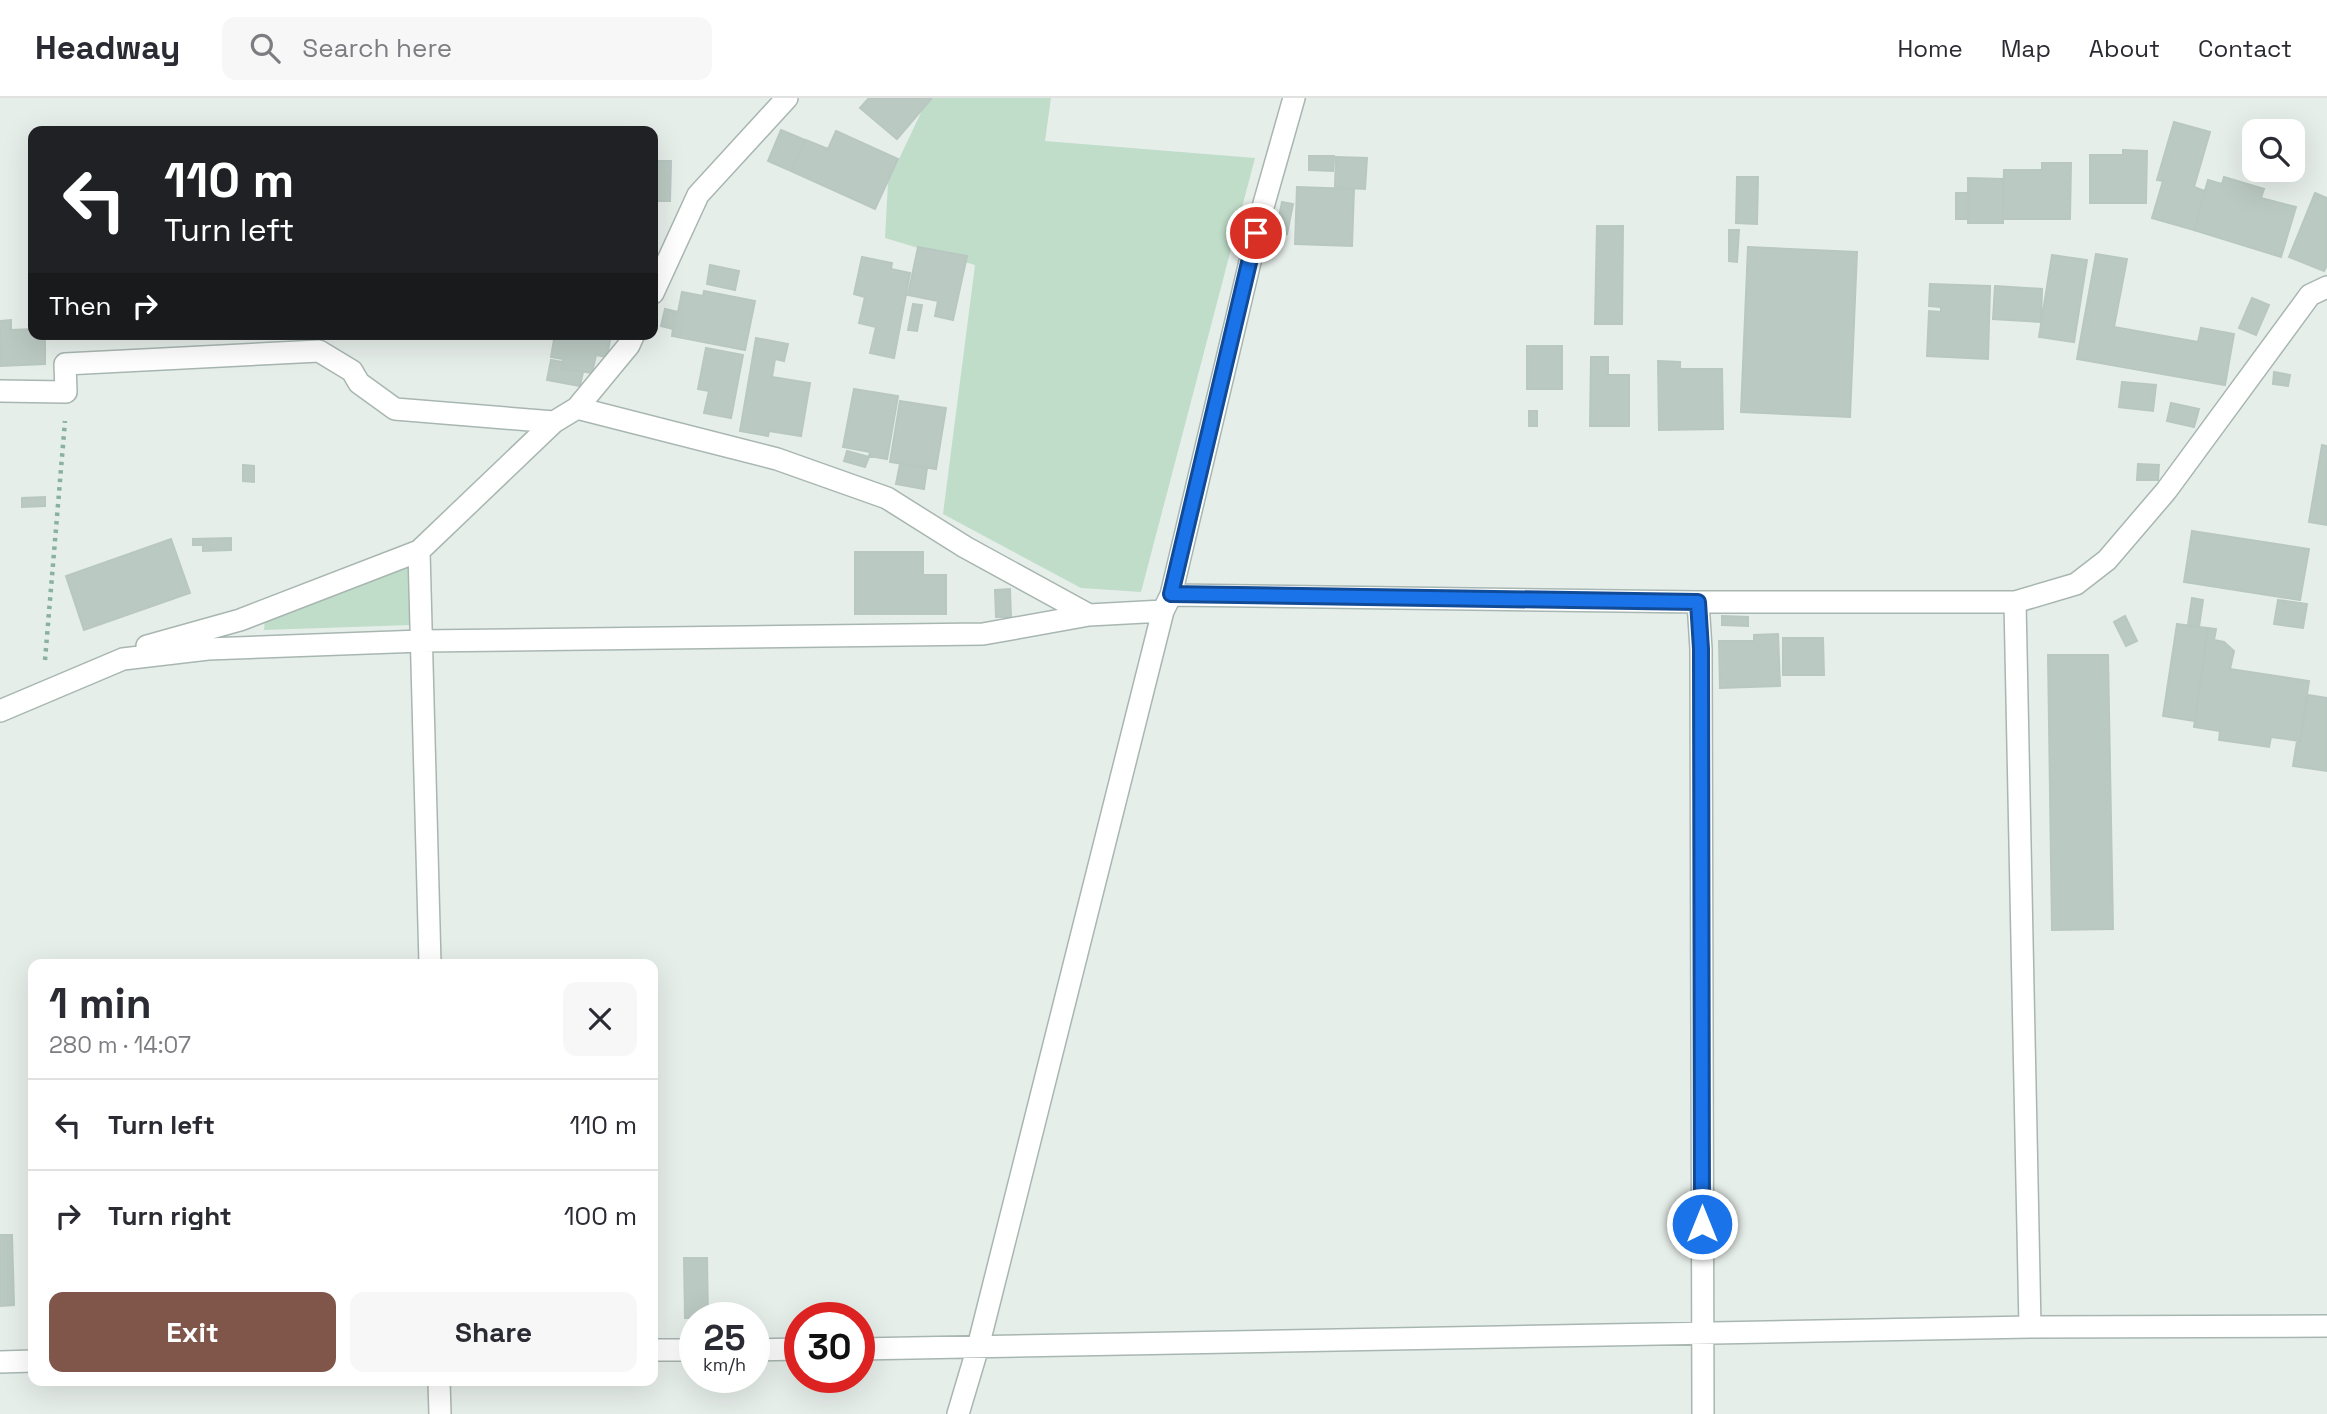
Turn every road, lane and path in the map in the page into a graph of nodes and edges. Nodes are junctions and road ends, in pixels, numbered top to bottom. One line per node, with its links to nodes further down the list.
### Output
1 (787, 98): 3 (street)
2 (1294, 98): 13 (street)
3 (658, 282)
4 (2327, 287): 12 (street)
5 (631, 340): 7 (street)
6 (0, 391): 9 (street)
7 (577, 408): 9 (street); 14 (street)
8 (66, 413): 17 (path)
9 (554, 422): 10 (street)
10 (419, 551): 15 (street); 16 (street)
11 (1698, 602): 12 (street); 13 (street); 22 (street)
12 (2015, 602): 21 (street)
13 (1167, 603): 14 (street); 23 (street)
14 (1089, 615): 15 (street)
15 (421, 641): 16 (street); 19 (street)
16 (123, 659): 17 (street)
17 (43, 692): 18 (street)
18 (0, 711)
19 (430, 959)
20 (2327, 1326): 21 (street)
21 (2030, 1327): 22 (street)
22 (1702, 1334): 23 (street); 32 (street)
23 (978, 1347): 24 (street); 31 (street)
24 (875, 1349)
25 (658, 1350): 26 (street)
26 (679, 1350)
27 (28, 1361): 28 (street)
28 (0, 1362)
29 (439, 1386): 30 (street)
30 (440, 1414)
31 (958, 1414)
32 (1703, 1414)

